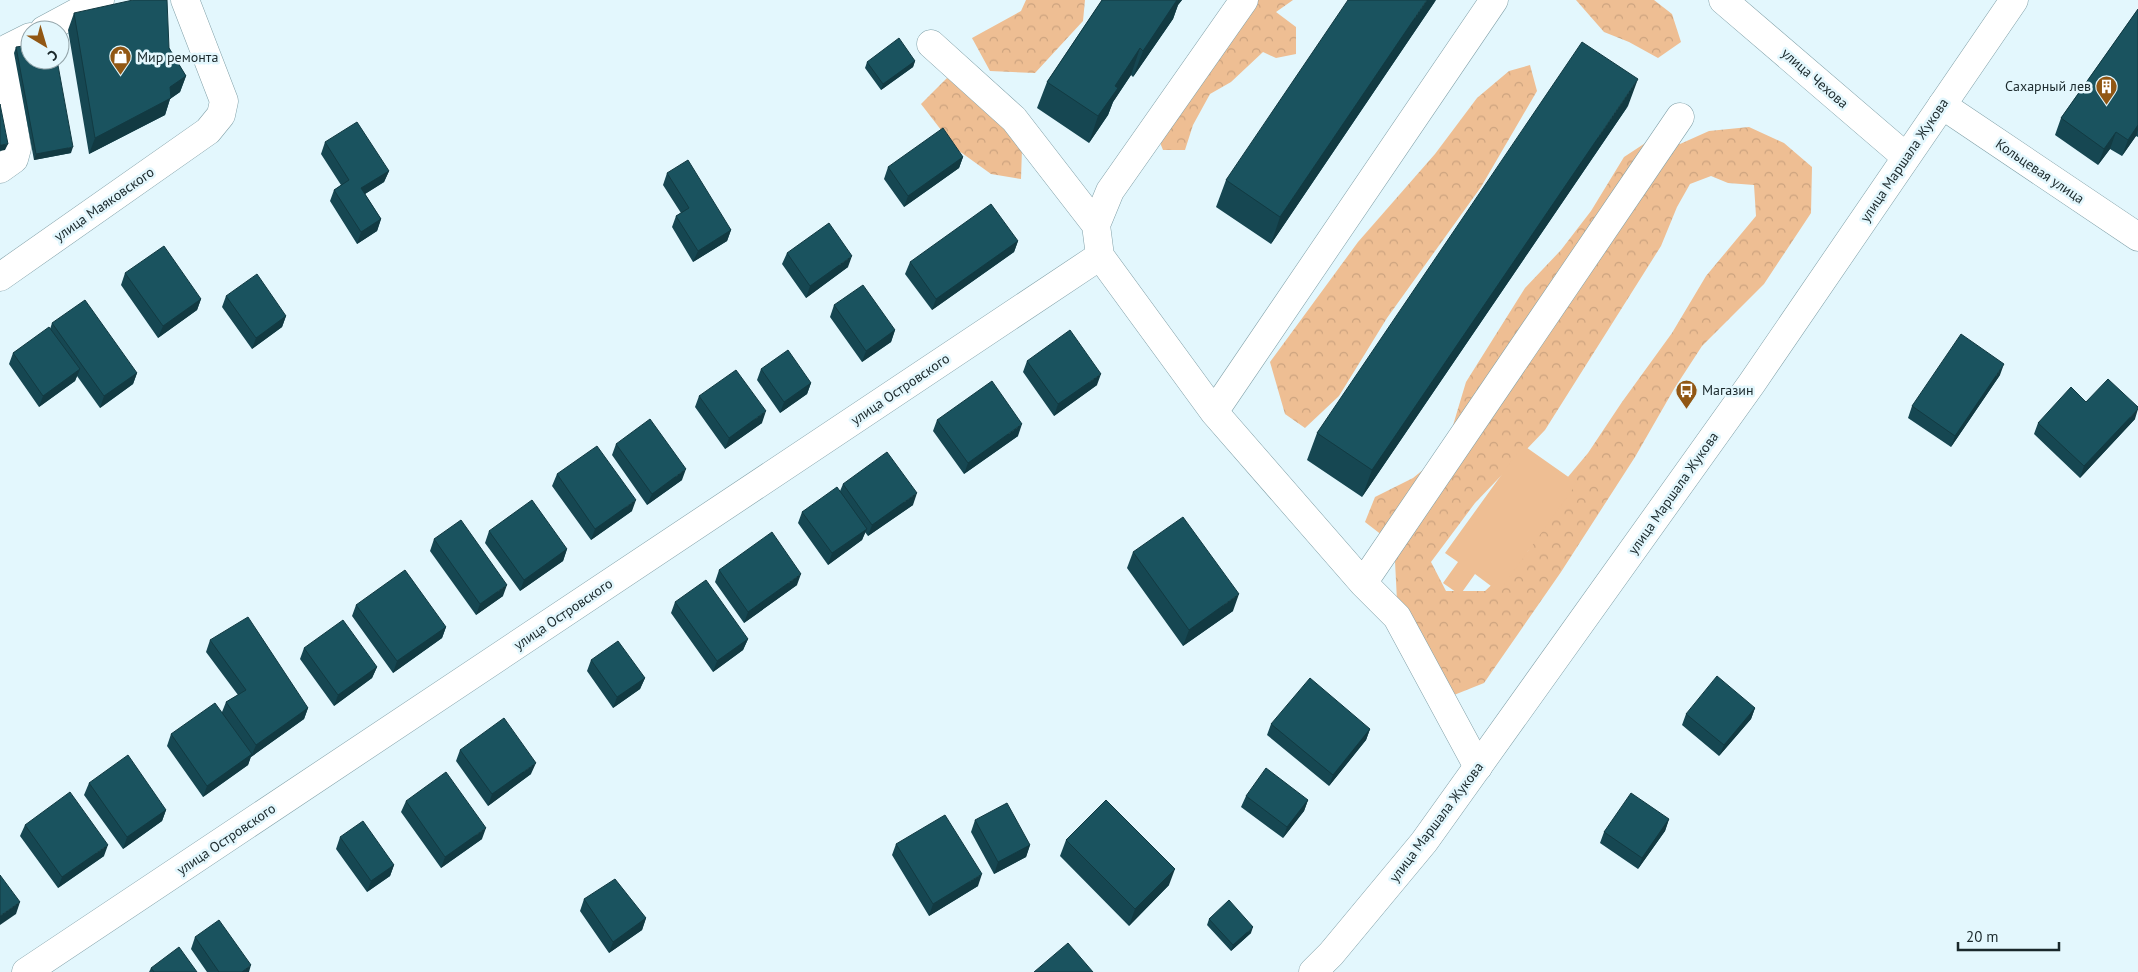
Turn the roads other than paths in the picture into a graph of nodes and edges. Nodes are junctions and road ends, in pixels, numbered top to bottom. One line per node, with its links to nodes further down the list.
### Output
1 (100, 0): 7 (street)
2 (185, 0): 18 (street, улица Маяковского)
3 (1244, 0): 15 (street)
4 (1494, 0): 19 (street)
5 (1723, 0): 13 (street, улица Чехова)
6 (2014, 0): 11 (street, улица Маршала Жукова)
7 (63, 20)
8 (20, 42): 10 (street)
9 (931, 44): 15 (street)
10 (2, 63): 14 (street)
11 (1942, 105): 13 (street, улица Маршала Жукова); 16 (street, Кольцевая улица)
12 (1680, 117): 20 (street)
13 (1906, 157): 21 (street, улица Маршала Жукова)
14 (0, 169)
15 (1096, 225): 17 (street)
16 (2138, 237)
17 (1100, 256): 19 (street); 22 (street, улица Островского)
18 (0, 277)
19 (1214, 412): 20 (street)
20 (1363, 583): 21 (street)
21 (1478, 767): 23 (street, улица Маршала Жукова)
22 (26, 972)
23 (1313, 972)

